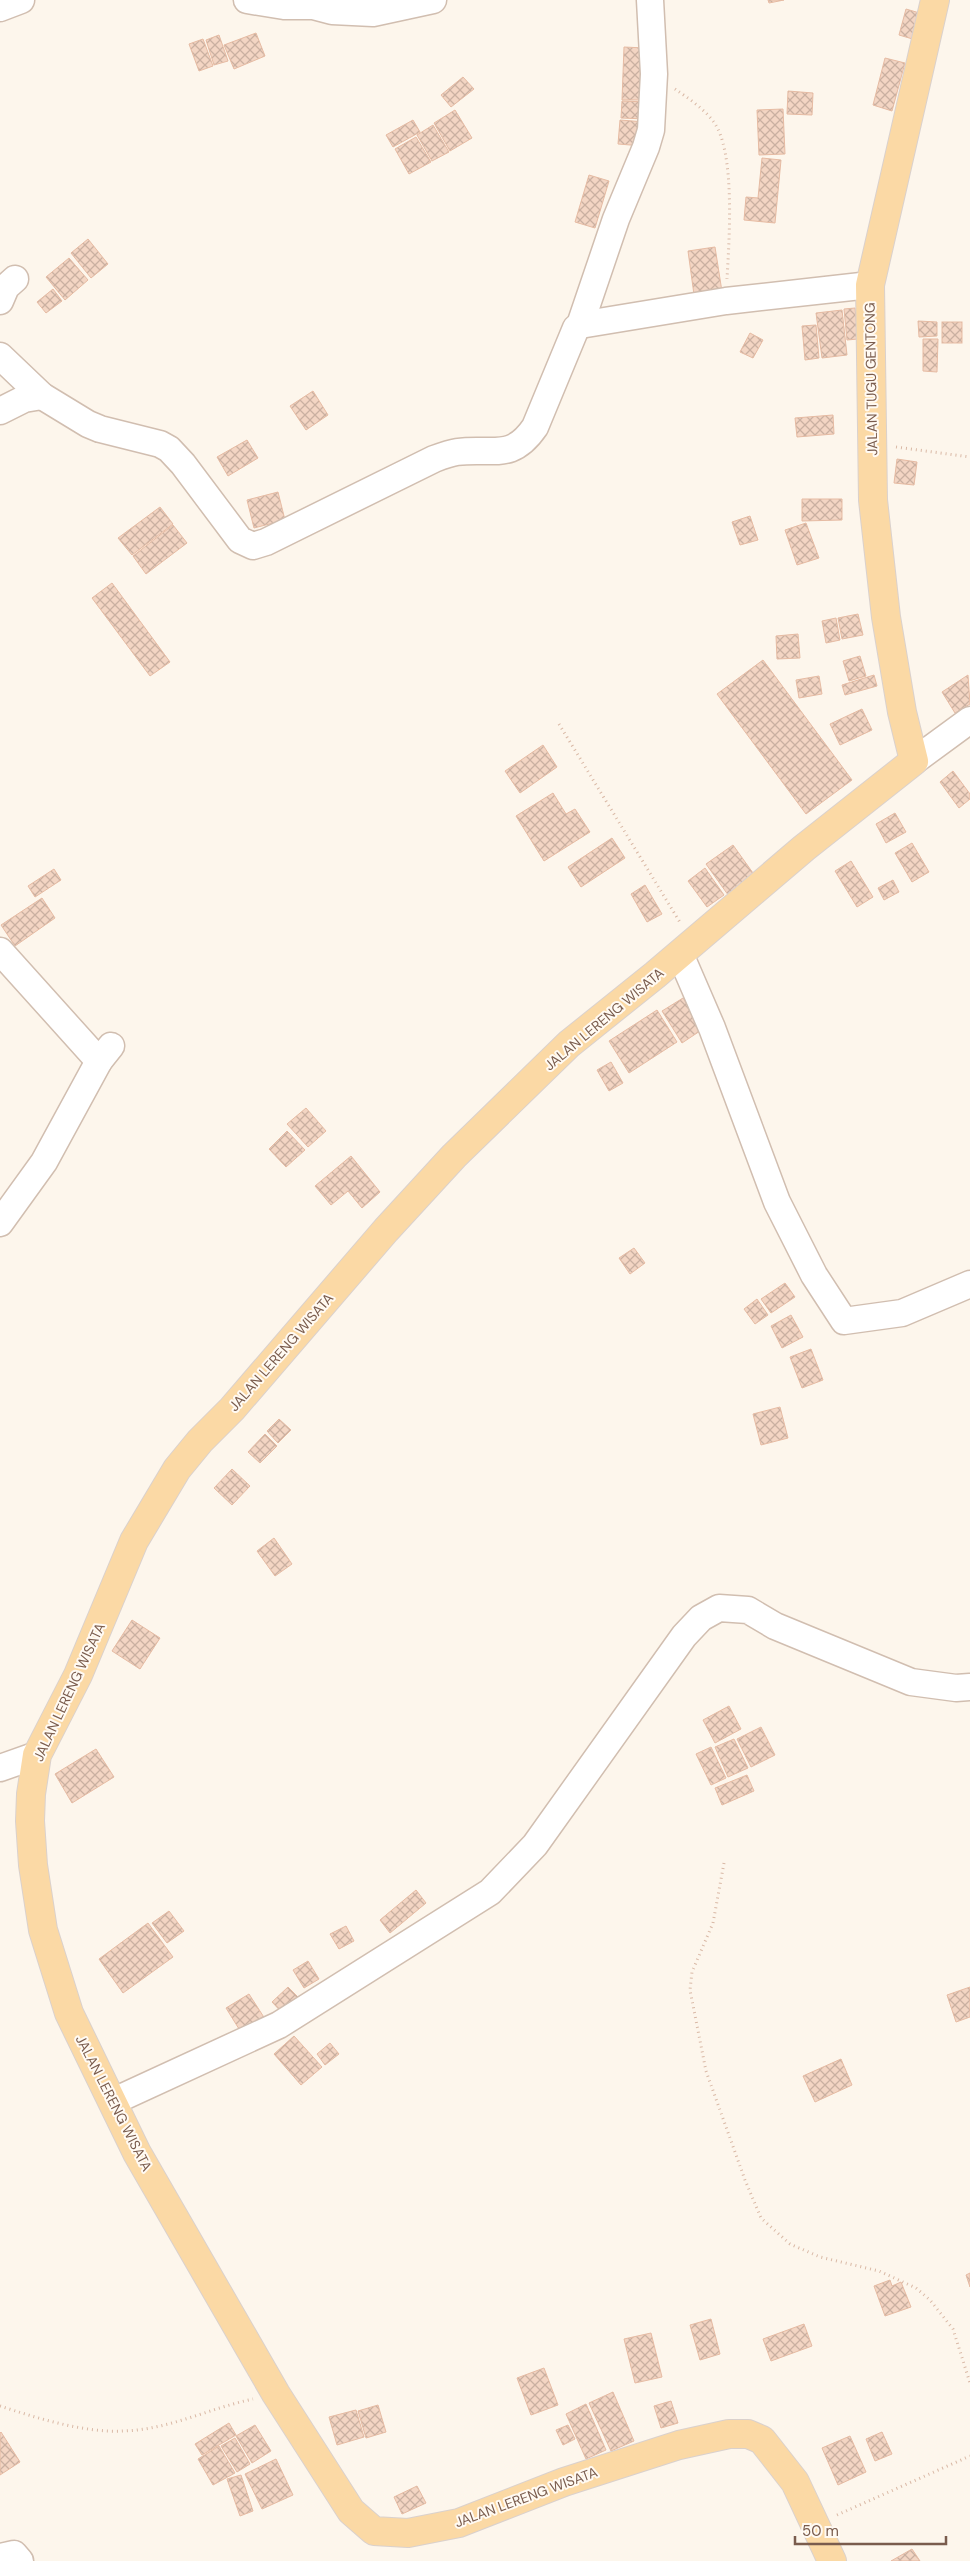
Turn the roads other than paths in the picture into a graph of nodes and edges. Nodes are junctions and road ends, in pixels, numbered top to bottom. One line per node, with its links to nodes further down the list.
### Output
1 (21, 0): 6 (street)
2 (247, 0): 3 (street)
3 (433, 0)
4 (650, 0): 10 (street)
5 (935, 0): 8 (main road, JALAN TUGU GENTONG)
6 (0, 8)
7 (14, 279): 9 (street)
8 (870, 285): 10 (street); 15 (main road, JALAN TUGU GENTONG)
9 (0, 300)
10 (580, 325): 12 (street)
11 (0, 356): 12 (street)
12 (42, 396): 13 (street)
13 (0, 411)
14 (970, 720): 15 (street)
15 (914, 761): 16 (main road, JALAN LERENG WISATA)
16 (687, 949): 19 (street); 21 (main road, JALAN LERENG WISATA)
17 (0, 951): 18 (street)
18 (0, 1223)
19 (970, 1284)
20 (970, 1687): 23 (street)
21 (37, 1755): 22 (street); 23 (main road, JALAN LERENG WISATA)
22 (0, 1768)
23 (114, 2101): 26 (main road, JALAN LERENG WISATA)
24 (0, 2557): 25 (street)
25 (20, 2561)
26 (832, 2561)

